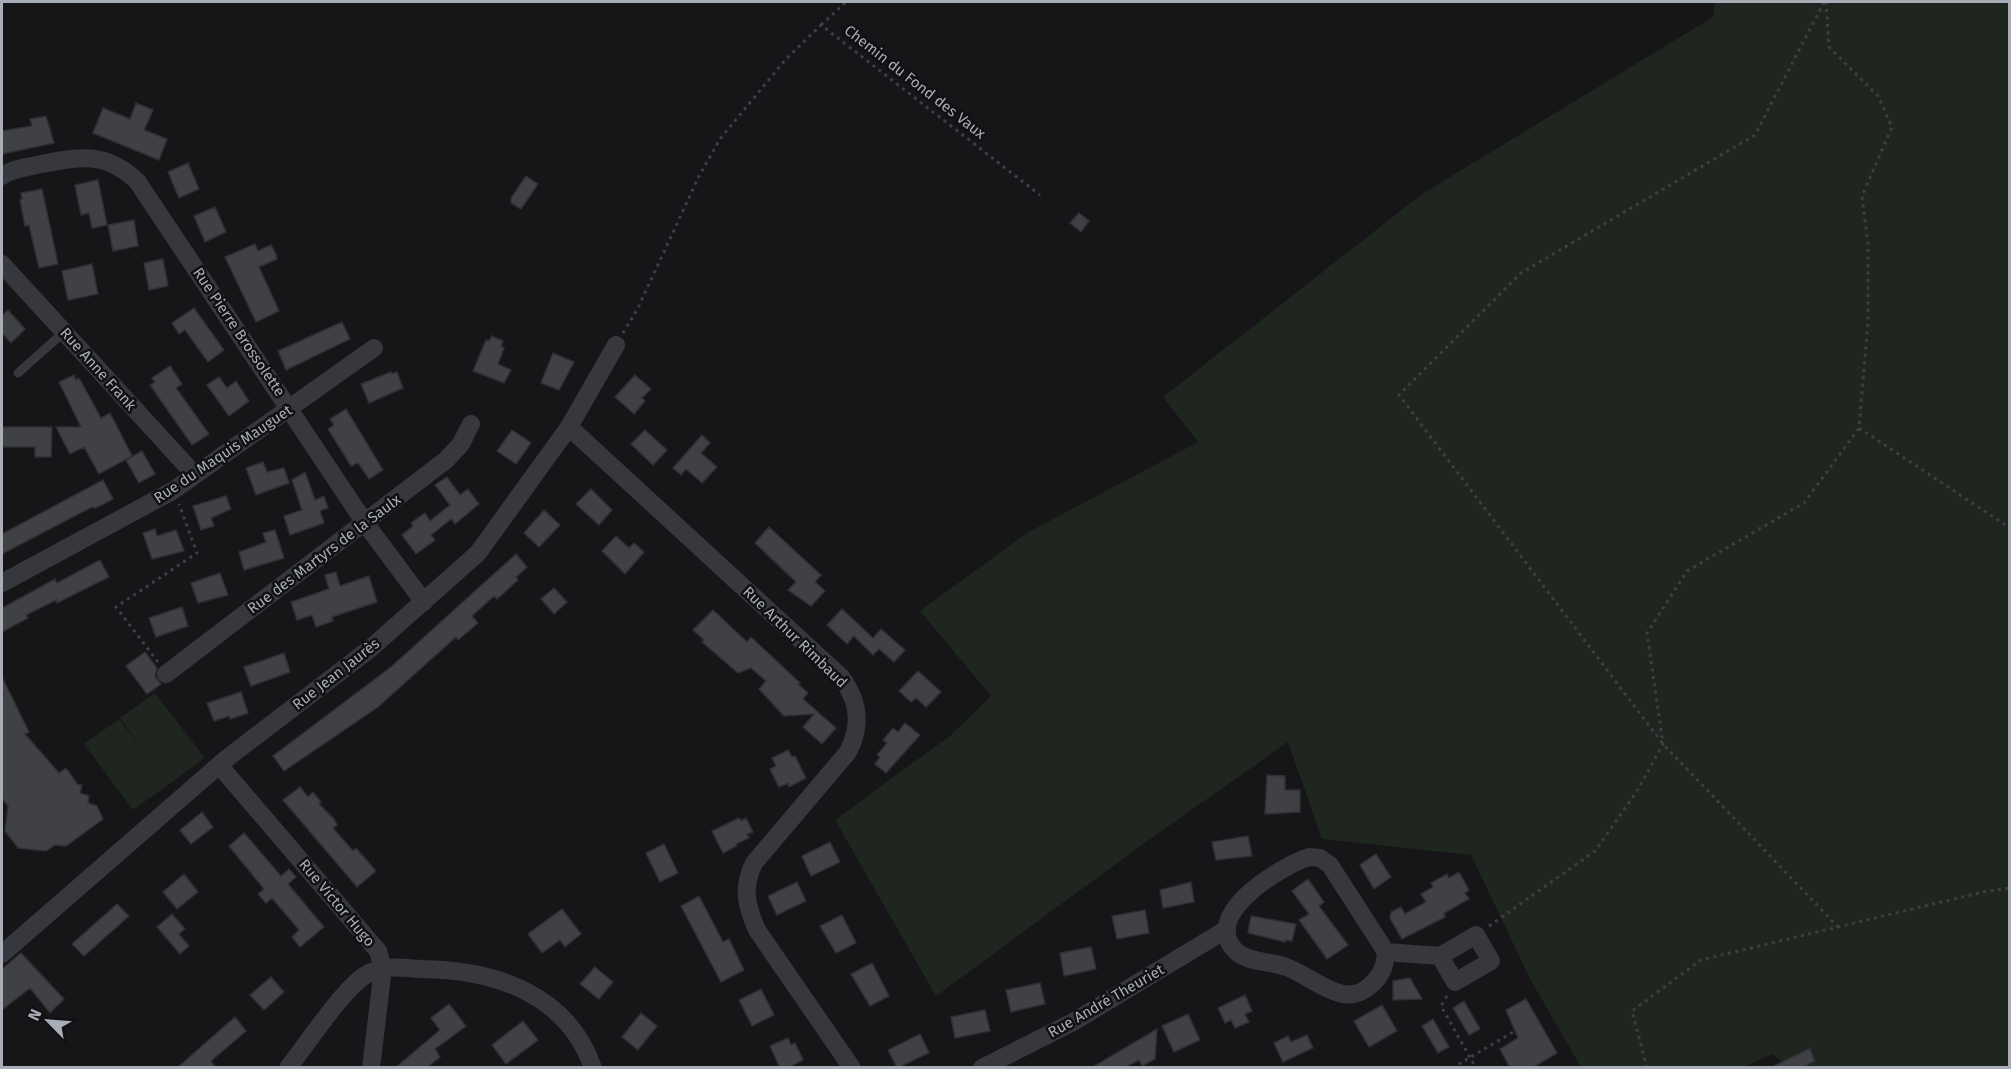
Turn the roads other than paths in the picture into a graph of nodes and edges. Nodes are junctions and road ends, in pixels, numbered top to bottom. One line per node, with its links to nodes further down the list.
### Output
1 (2, 176): 7 (street, Rue Pierre Brossolette)
2 (2, 264): 3 (street, Rue Anne Frank)
3 (64, 332): 6 (lane); 10 (street, Rue Anne Frank)
4 (616, 345): 9 (street, Rue Jean Jaurès)
5 (374, 348): 7 (street, Rue du Maquis Mauguet)
6 (18, 372)
7 (292, 409): 10 (street, Rue du Maquis Mauguet); 11 (street, Rue Pierre Brossolette)
8 (471, 424): 11 (street, Rue des Martyrs de la Saulx)
9 (569, 427): 13 (street, Rue Jean Jaurès); 24 (street, Rue Arthur Rimbaud)
10 (195, 475): 12 (street, Rue du Maquis Mauguet)
11 (365, 523): 13 (street, Rue Pierre Brossolette); 14 (street, Rue des Martyrs de la Saulx)
12 (2, 583)
13 (424, 602): 15 (street, Rue Jean Jaurès)
14 (166, 674)
15 (219, 765): 18 (street, Rue Jean Jaurès); 20 (street, Rue Victor Hugo)
16 (1227, 929): 17 (street); 17 (street); 25 (street, Rue André Theuriet)
17 (1386, 952): 19 (street)
18 (2, 954)
19 (1440, 956): 19 (street)
20 (383, 968): 21 (street); 22 (street); 23 (street)
21 (288, 1068)
22 (372, 1068)
23 (593, 1068)
24 (852, 1068)
25 (982, 1068)

